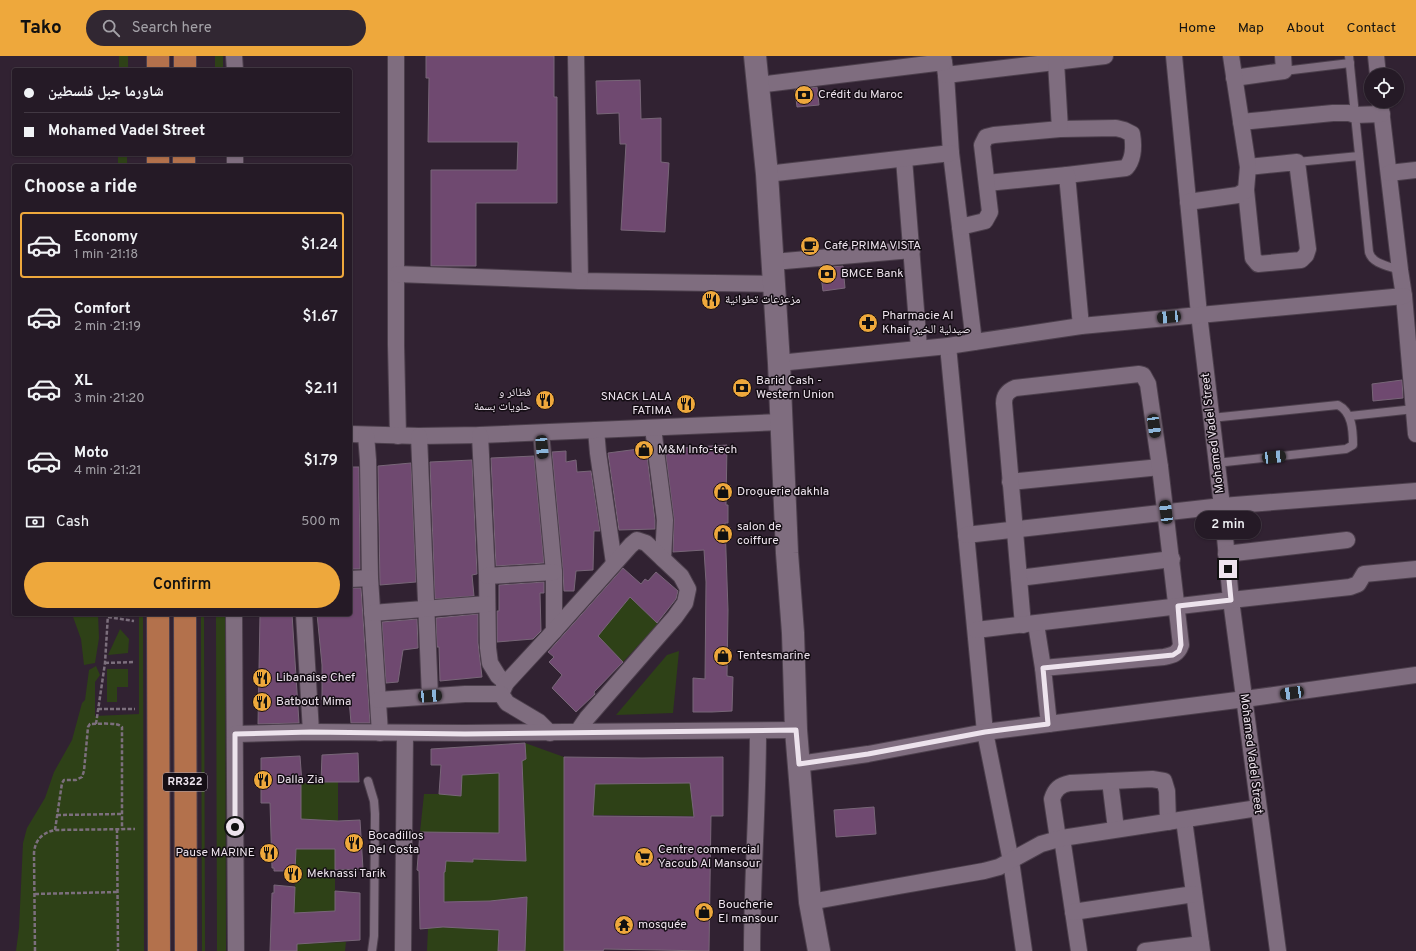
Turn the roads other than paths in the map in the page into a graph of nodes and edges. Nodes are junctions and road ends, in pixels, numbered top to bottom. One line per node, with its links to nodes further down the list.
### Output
1 (158, 56): 16 (main road)
2 (185, 56): 17 (main road)
3 (234, 56): 18 (street)
4 (396, 56): 42 (street)
5 (576, 56): 43 (street)
6 (756, 56): 21 (main road)
7 (1105, 56): 13 (street)
8 (1174, 56): 37 (street, Mohamed Vadel Street)
9 (1231, 56): 20 (street)
10 (1376, 56): 19 (street)
11 (1349, 59): 15 (lane); 23 (lane)
12 (1007, 62): 13 (street); 14 (street)
13 (1056, 62): 25 (street)
14 (944, 64): 21 (street); 26 (street)
15 (1284, 64): 20 (street)
16 (158, 68)
17 (184, 68)
18 (235, 68)
19 (1377, 68)
20 (1234, 78): 24 (street)
21 (758, 85): 33 (main road)
22 (1381, 108): 23 (street); 32 (street)
23 (1356, 115): 24 (street); 27 (lane)
24 (1241, 122): 30 (street)
25 (1060, 129): 34 (street); 35 (street)
26 (951, 152): 28 (street); 38 (street)
27 (1360, 156): 29 (lane); 41 (lane)
28 (904, 159): 33 (street); 39 (street)
29 (1297, 162): 30 (street); 36 (street)
30 (1248, 167): 36 (street)
31 (1416, 170): 32 (street)
32 (1389, 173): 41 (street)
33 (767, 174): 40 (main road)
34 (1067, 175): 35 (street); 47 (street)
35 (987, 183): 38 (street)
36 (1246, 190): 37 (street)
37 (1188, 202): 46 (street, Mohamed Vadel Street)
38 (960, 227): 48 (street)
39 (912, 250): 40 (street); 50 (street)
40 (773, 262): 44 (main road)
41 (1400, 270): 45 (street)
42 (397, 274): 43 (street); 62 (street)
43 (580, 281): 44 (street)
44 (774, 284): 51 (main road)
45 (1404, 296): 46 (street); 52 (street)
46 (1199, 314): 47 (street); 54 (street, Mohamed Vadel Street)
47 (1081, 326): 48 (street)
48 (974, 342): 49 (street)
49 (948, 346): 50 (street); 71 (street)
50 (919, 348): 51 (street)
51 (779, 363): 55 (main road)
52 (1414, 409): 53 (lane); 60 (street)
53 (1350, 416): 54 (lane); 64 (lane)
54 (1211, 418): 64 (street, Mohamed Vadel Street)
55 (782, 422): 56 (street); 102 (main road)
56 (653, 428): 57 (street); 74 (street)
57 (596, 430): 58 (street); 76 (street)
58 (541, 433): 61 (street); 78 (street)
59 (358, 434): 62 (street); 80 (street)
60 (1416, 434)
61 (480, 435): 63 (street); 79 (street)
62 (398, 436): 63 (street)
63 (419, 436): 86 (street)
64 (1216, 463): 68 (street, Mohamed Vadel Street)
65 (1160, 467): 66 (street); 66 (street); 69 (street)
66 (1010, 482): 70 (street)
67 (1416, 491): 68 (street)
68 (1222, 506): 69 (street); 73 (street, Mohamed Vadel Street)
69 (1166, 512): 70 (street); 75 (street)
70 (1015, 529): 71 (street); 81 (street)
71 (966, 535): 93 (street)
72 (1347, 540): 73 (street)
73 (1226, 554): 83 (street, Mohamed Vadel Street)
74 (663, 559): 76 (street); 103 (street)
75 (1172, 559): 81 (street); 85 (street)
76 (614, 563): 94 (street)
77 (1416, 569): 83 (street)
78 (554, 572): 79 (street); 94 (street)
79 (487, 576): 84 (street)
80 (370, 578): 82 (street); 87 (street)
81 (1019, 578): 92 (street)
82 (352, 579)
83 (1231, 600): 85 (street); 99 (street, Mohamed Vadel Street)
84 (487, 604): 86 (street); 97 (street)
85 (1178, 606): 92 (street); 95 (street)
86 (427, 608): 87 (street); 98 (street)
87 (372, 613): 100 (street)
88 (158, 616): 124 (main road, RR322)
89 (185, 616): 125 (main road, RR322)
90 (234, 616): 109 (street)
91 (304, 616): 105 (street)
92 (1029, 625): 93 (street); 95 (street)
93 (976, 630): 106 (street)
94 (554, 631): 97 (street)
95 (1043, 668): 101 (street)
96 (1416, 675): 99 (street)
97 (504, 688): 98 (street); 108 (street)
98 (430, 696): 100 (street)
99 (1245, 699): 101 (street); 114 (street, Mohamed Vadel Street)
100 (378, 700): 107 (street)
101 (1048, 724): 106 (street)
102 (796, 730): 104 (street); 111 (main road)
103 (578, 731): 104 (street); 108 (street)
104 (758, 731): 129 (street)
105 (311, 732): 107 (street); 109 (street)
106 (985, 732): 111 (street); 119 (street)
107 (380, 733): 110 (street)
108 (550, 733): 110 (street)
109 (235, 734): 126 (street)
110 (405, 734): 128 (street)
111 (799, 764): 121 (main road)
112 (368, 781): 127 (lane)
113 (1110, 781): 116 (street); 117 (street); 118 (street)
114 (1258, 808): 115 (street); 134 (street, Mohamed Vadel Street)
115 (1184, 820): 116 (street); 120 (street)
116 (1168, 822): 117 (street)
117 (1116, 829): 118 (street)
118 (1060, 839): 119 (street); 122 (street)
119 (1011, 861): 121 (street); 131 (street)
120 (1194, 894): 122 (street); 123 (street)
121 (810, 902): 130 (main road)
122 (1073, 912): 132 (street)
123 (1201, 947): 133 (street)
124 (159, 951)
125 (186, 951)
126 (236, 951)
127 (372, 951)
128 (403, 951)
129 (752, 951)
130 (819, 951)
131 (1024, 951)
132 (1079, 951)
133 (1145, 951)
134 (1278, 951)

